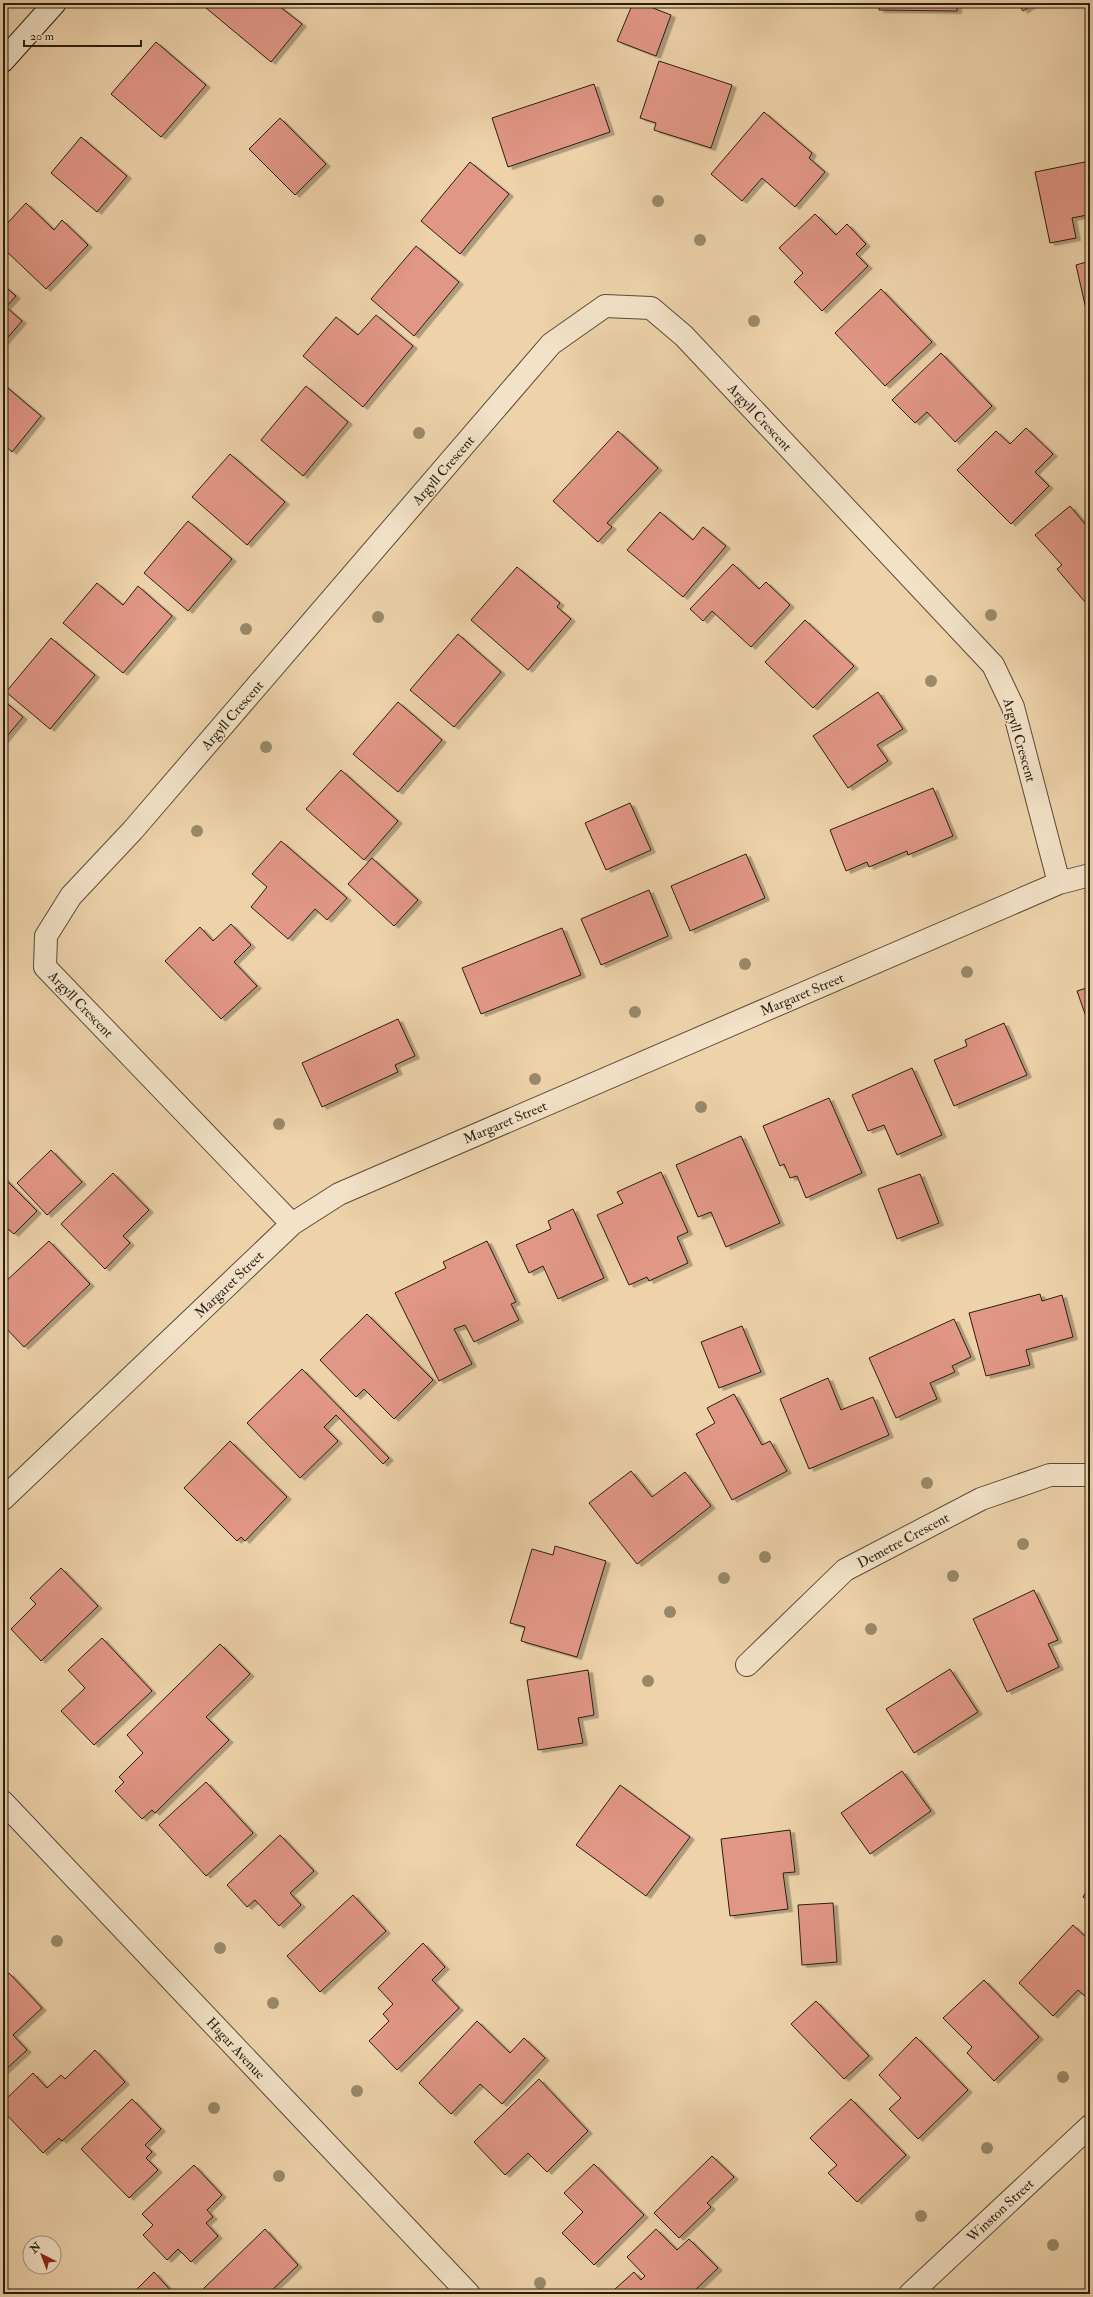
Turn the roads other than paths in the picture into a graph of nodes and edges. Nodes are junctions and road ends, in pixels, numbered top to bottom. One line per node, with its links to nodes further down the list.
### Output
1 (55, 3): 2 (street)
2 (3, 61)
3 (1090, 875): 4 (street, Margaret Street)
4 (1059, 883): 5 (street, Margaret Street); 5 (street, Argyll Crescent)
5 (292, 1224): 7 (street, Margaret Street)
6 (1090, 1475): 8 (street, Demetre Crescent)
7 (3, 1499)
8 (747, 1665)
9 (3, 1802): 11 (street, Hagar Avenue)
10 (1090, 2126): 12 (street, Winston Street)
11 (469, 2294)
12 (910, 2294)

